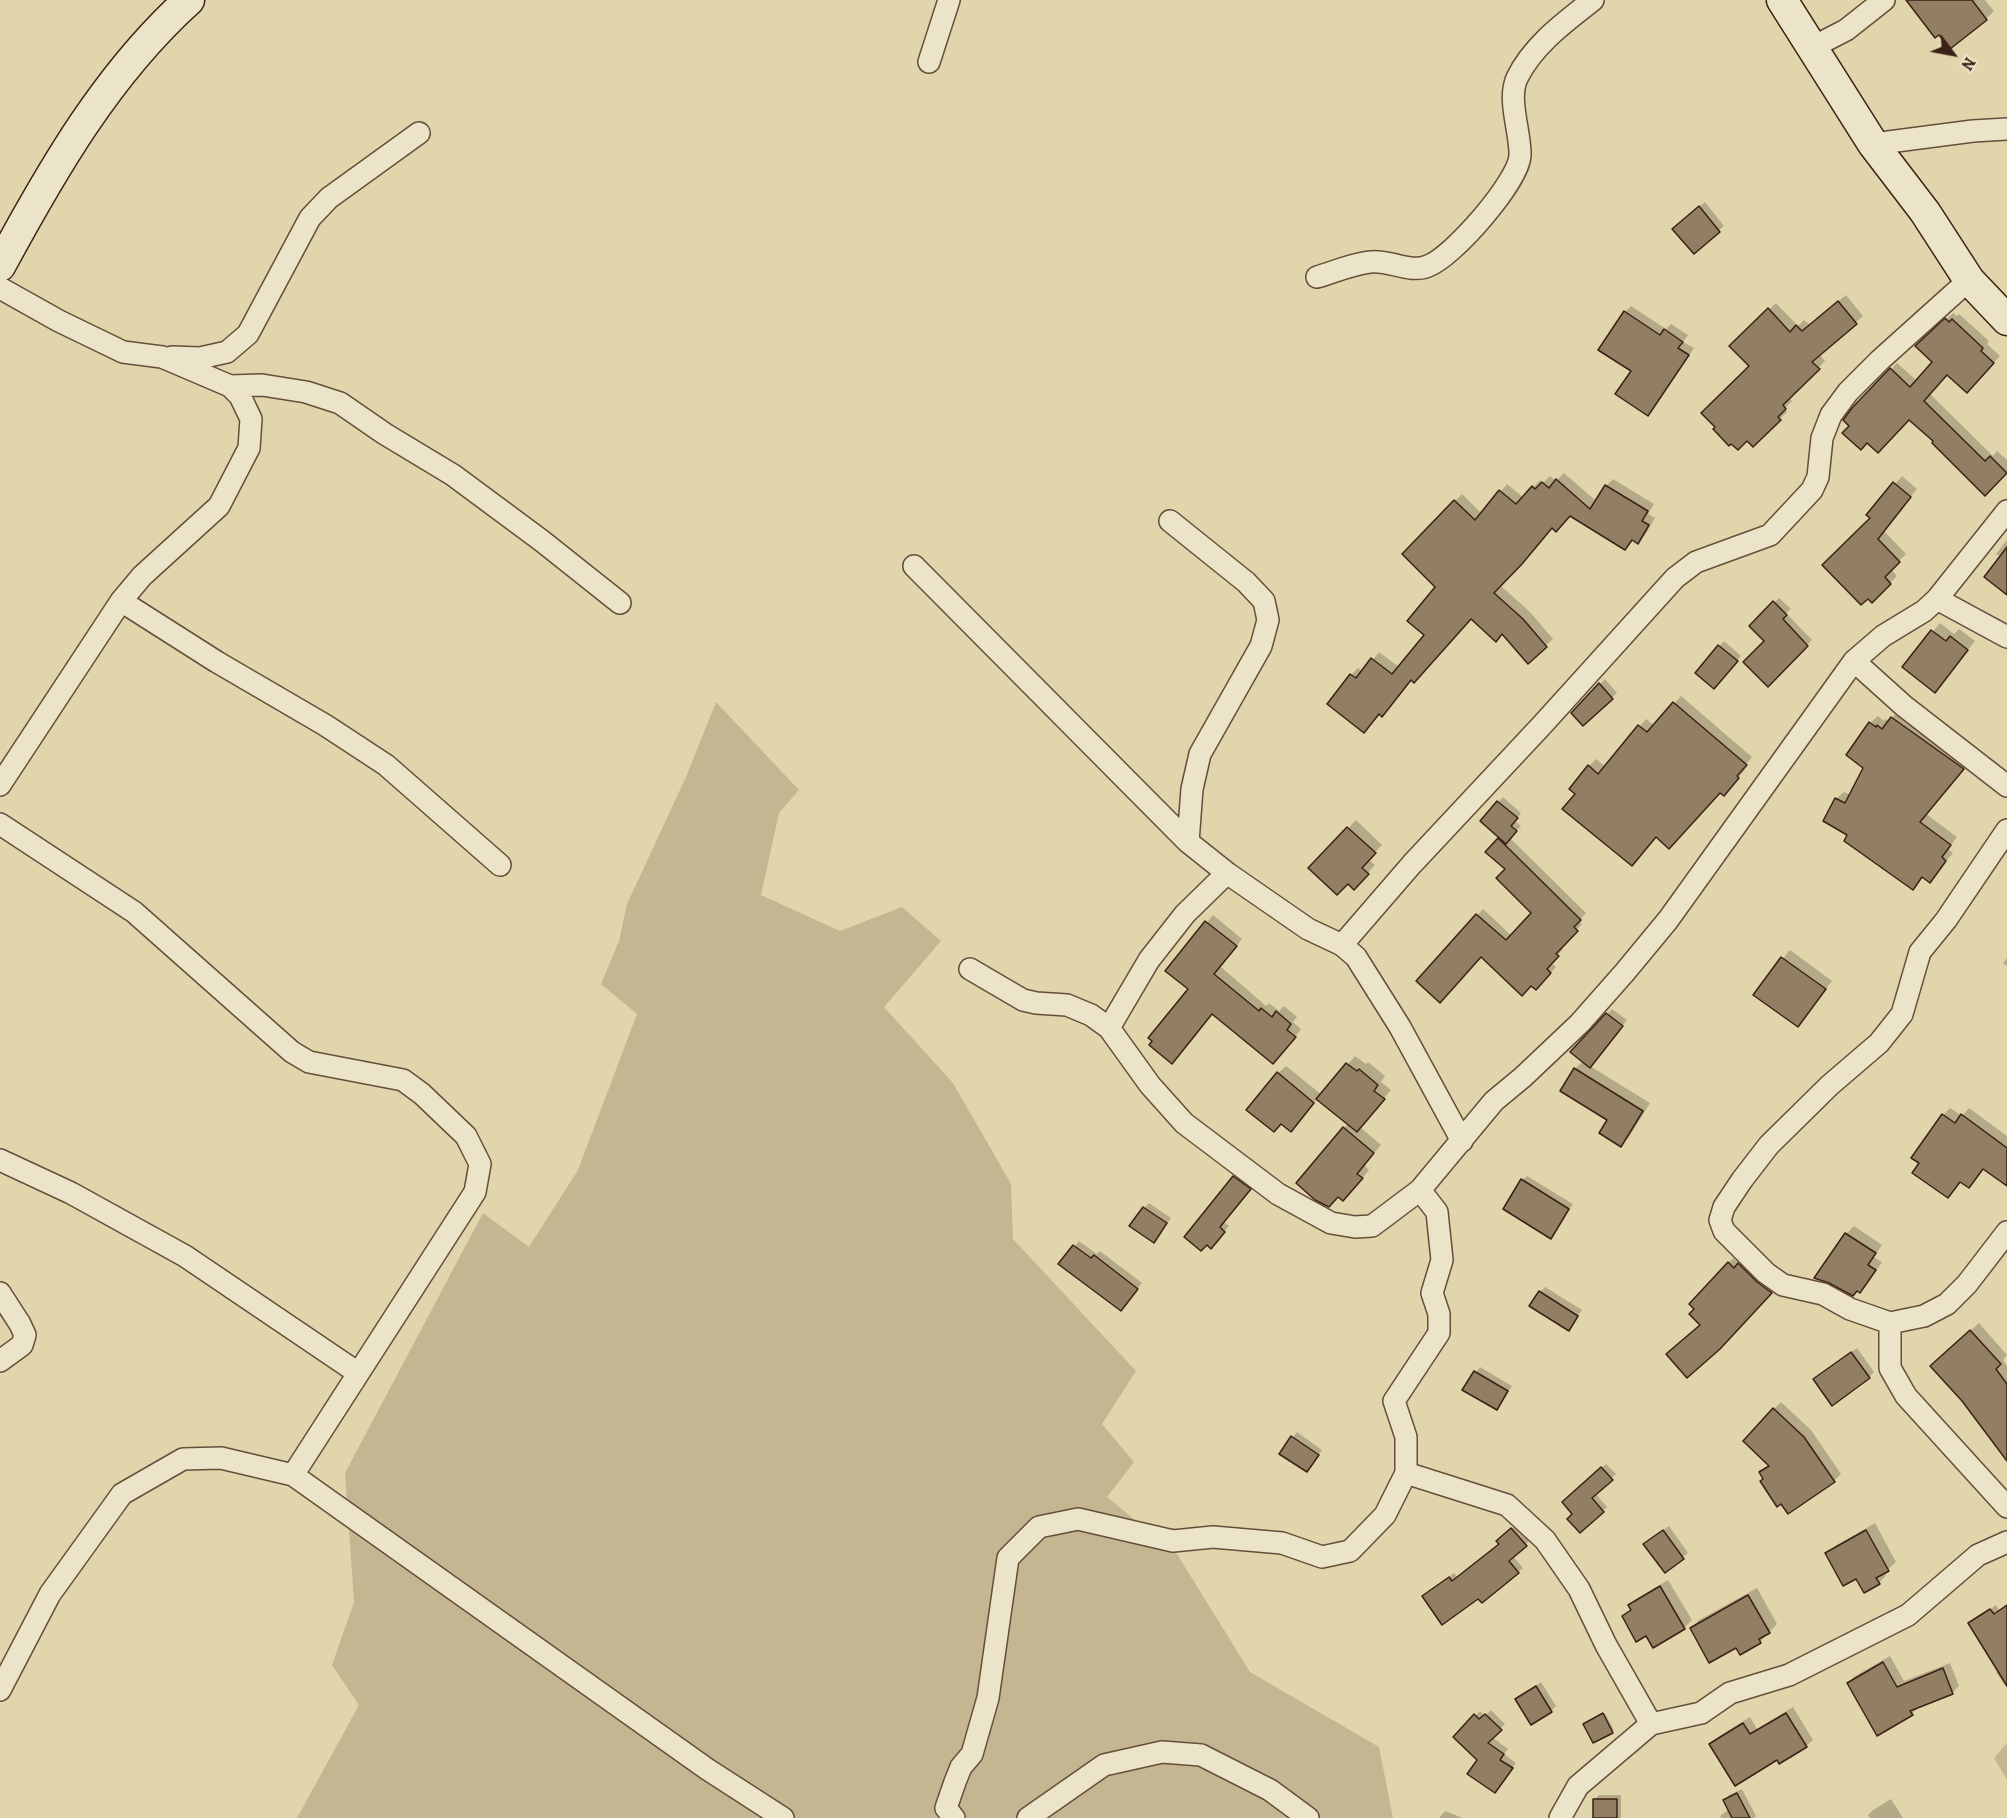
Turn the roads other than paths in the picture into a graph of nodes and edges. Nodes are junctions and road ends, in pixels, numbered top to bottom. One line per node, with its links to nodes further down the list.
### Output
1 (189, 0): 11 (street)
2 (949, 0): 7 (street)
3 (1782, 0): 6 (street)
4 (1884, 0): 6 (street)
5 (1586, 2): 12 (street)
6 (1813, 47): 10 (street)
7 (929, 62)
8 (2007, 129): 10 (street)
9 (419, 133): 16 (street)
10 (1873, 144): 13 (street)
11 (0, 266)
12 (1317, 277)
13 (1970, 280): 15 (street); 33 (street)
14 (0, 288): 16 (street)
15 (2007, 320)
16 (162, 357): 17 (street)
17 (230, 386): 22 (street); 23 (street)
18 (2007, 511): 21 (street)
19 (1170, 521): 30 (street)
20 (914, 566): 30 (street)
21 (1937, 599): 24 (street); 25 (street)
22 (121, 601): 26 (street); 31 (street)
23 (620, 603)
24 (2007, 637)
25 (1854, 661): 27 (street); 36 (street)
26 (0, 785)
27 (2007, 786)
28 (0, 824): 43 (street)
29 (2007, 830): 41 (street)
30 (1188, 842): 32 (street)
31 (500, 865)
32 (1227, 873): 33 (street); 35 (street)
33 (1342, 945): 36 (street)
34 (970, 969): 35 (street)
35 (1109, 1028): 38 (street)
36 (1462, 1141): 38 (street)
37 (0, 1160): 43 (street)
38 (1420, 1190): 44 (street)
39 (2007, 1232): 41 (street)
40 (0, 1293): 42 (street)
41 (1890, 1323): 46 (street)
42 (0, 1361)
43 (358, 1373): 45 (street)
44 (1406, 1473): 49 (street); 50 (street)
45 (292, 1474): 48 (street); 51 (street)
46 (2007, 1507)
47 (2007, 1542): 49 (street)
48 (0, 1690)
49 (1651, 1724): 54 (street)
50 (947, 1815)
51 (783, 1818)
52 (1028, 1818): 53 (street)
53 (1308, 1818)
54 (1560, 1818)

